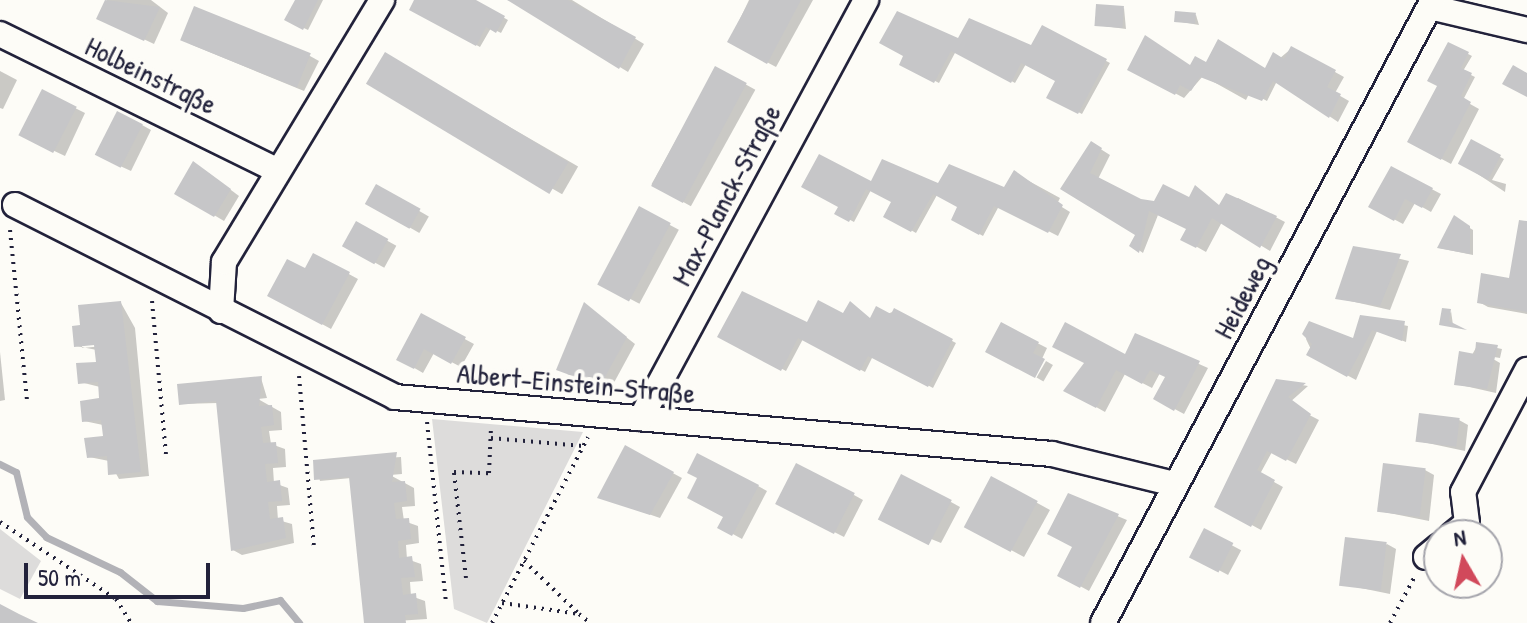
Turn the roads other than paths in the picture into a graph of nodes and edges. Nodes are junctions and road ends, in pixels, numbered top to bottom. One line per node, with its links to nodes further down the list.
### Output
1 (382, 0): 6 (street)
2 (866, 0): 10 (street, Max-Planck-Straße)
3 (1431, 3): 4 (street); 11 (street, Heideweg)
4 (1527, 30)
5 (0, 34): 6 (street, Holbeinstraße)
6 (276, 170): 8 (street)
7 (15, 205): 8 (street, Albert-Einstein-Straße)
8 (221, 311): 10 (street, Albert-Einstein-Straße)
9 (1527, 370): 12 (street)
10 (641, 418): 11 (street, Albert-Einstein-Straße)
11 (1174, 484): 13 (street, Heideweg)
12 (1466, 519)
13 (1103, 623)

